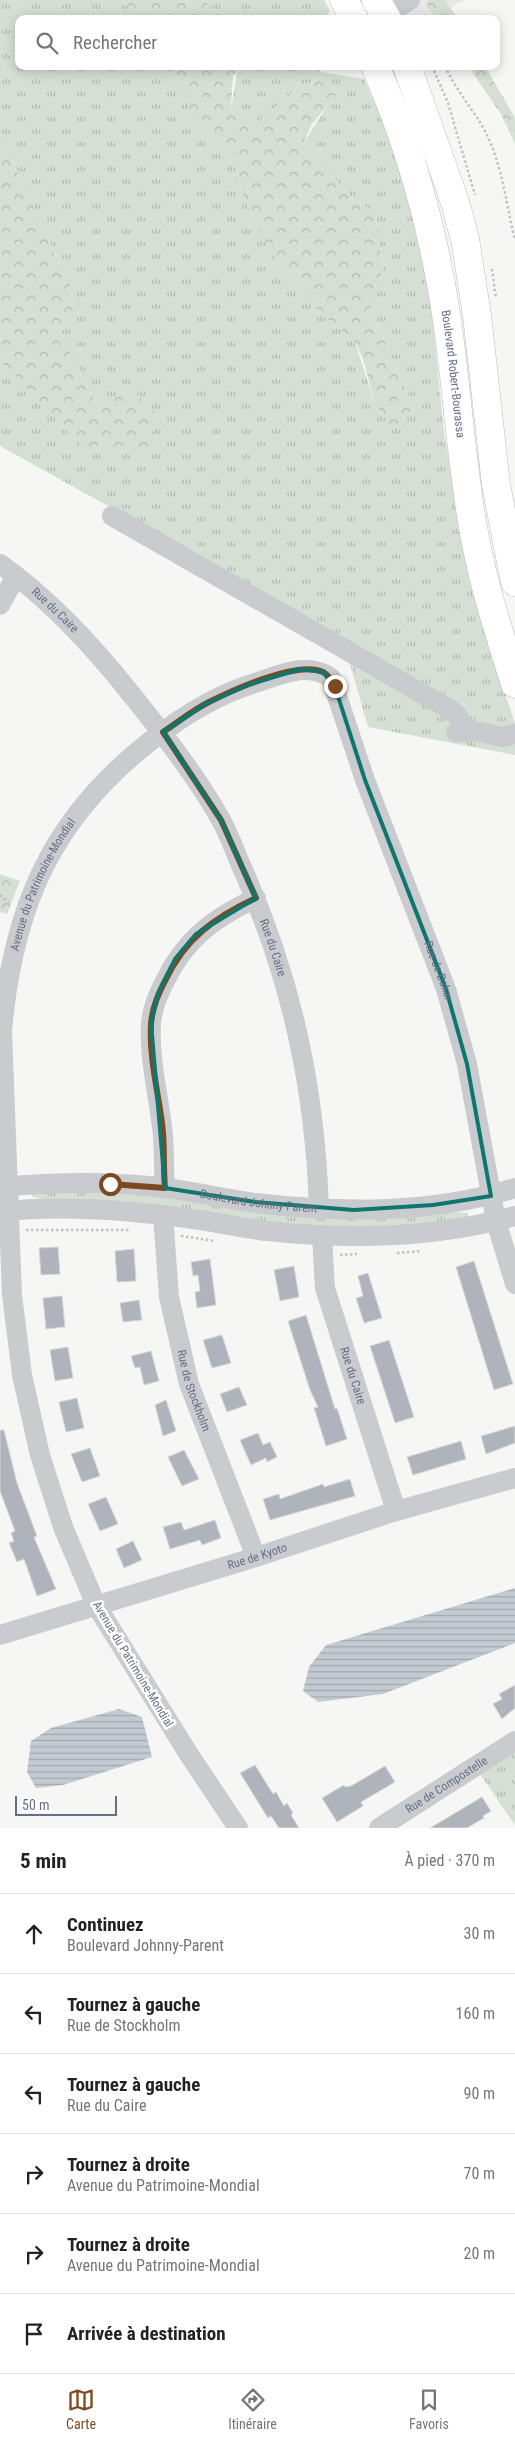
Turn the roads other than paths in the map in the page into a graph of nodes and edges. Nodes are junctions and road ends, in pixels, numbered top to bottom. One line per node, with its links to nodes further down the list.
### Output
1 (344, 0): 4 (highway)
2 (410, 0): 3 (street)
3 (382, 13)
4 (352, 15)
5 (377, 70): 12 (highway, Boulevard Robert-Bourassa)
6 (408, 70): 9 (highway)
7 (112, 516): 14 (street)
8 (8, 570): 10 (street); 13 (street, Rue du Caire)
9 (515, 582)
10 (0, 605)
11 (323, 672): 13 (street, Avenue du Patrimoine-Mondial); 19 (street, Rue de Dakar)
12 (515, 684)
13 (163, 732): 15 (street, Rue du Caire); 16 (street, Avenue du Patrimoine-Mondial)
14 (515, 734)
15 (256, 898): 17 (street); 20 (street, Rue du Caire)
16 (4, 1186): 17 (street, Boulevard Johnny-Parent); 21 (street, Avenue du Patrimoine-Mondial)
17 (165, 1188): 20 (street, Boulevard Johnny-Parent)
18 (515, 1188): 19 (street, Boulevard Johnny-Parent)
19 (491, 1196): 20 (street, Boulevard Johnny-Parent); 23 (street, Rue de Dakar)
20 (319, 1208)
21 (4, 1212): 22 (street, Boulevard Johnny-Parent); 29 (street, Avenue du Patrimoine-Mondial)
22 (164, 1216): 24 (street, Boulevard Johnny-Parent); 28 (street, Rue de Stockholm)
23 (506, 1218): 24 (street, Boulevard Johnny-Parent); 25 (street, Rue de Dakar)
24 (322, 1236): 27 (street, Rue du Caire)
25 (515, 1284)
26 (515, 1478): 27 (street, Rue de Kyoto)
27 (396, 1511): 28 (street, Rue de Kyoto)
28 (256, 1557): 29 (street, Rue de Kyoto)
29 (96, 1605): 30 (street, Rue de Kyoto); 32 (street, Avenue du Patrimoine-Mondial)
30 (0, 1635)
31 (515, 1742): 33 (street, Rue de Compostelle)
32 (238, 1828)
33 (379, 1828)

